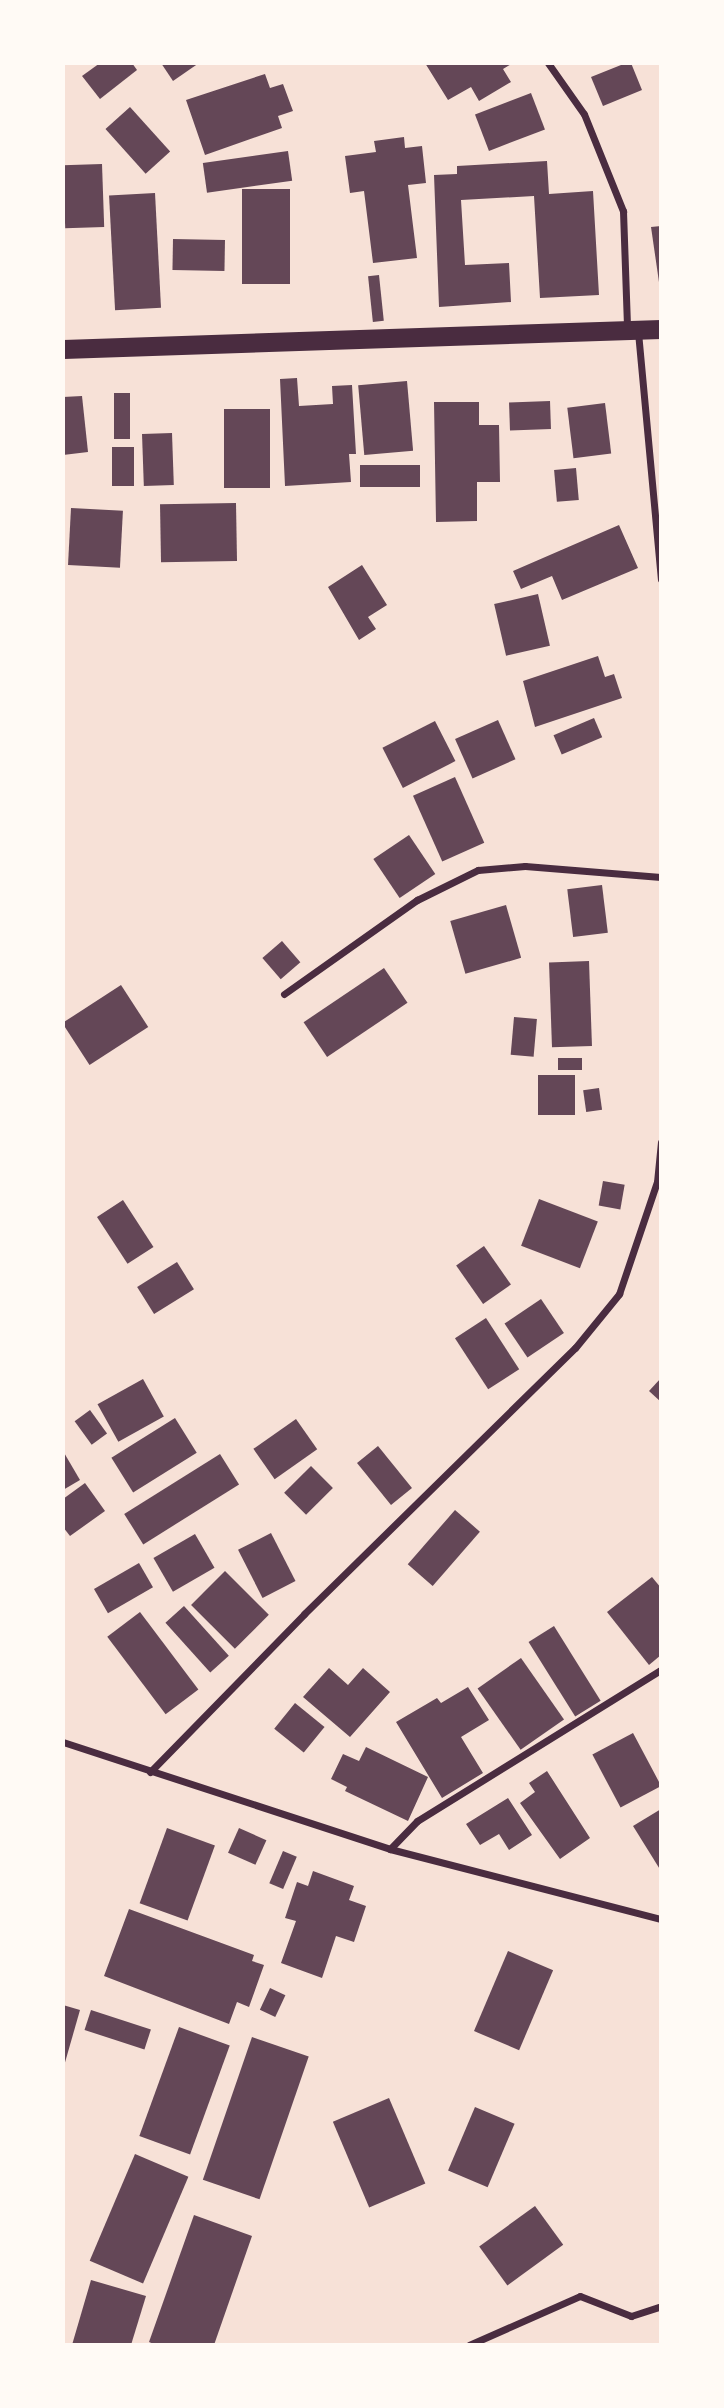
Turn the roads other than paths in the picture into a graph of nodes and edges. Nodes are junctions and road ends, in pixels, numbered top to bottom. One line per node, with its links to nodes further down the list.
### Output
1 (548, 63): 2 (street)
2 (632, 329): 3 (highway); 4 (highway); 5 (street)
3 (661, 329)
4 (63, 349)
5 (661, 579)
6 (661, 877): 7 (street)
7 (284, 994)
8 (661, 1142): 11 (street)
9 (661, 1670): 12 (street)
10 (63, 1742): 11 (street)
11 (150, 1772): 12 (street)
12 (390, 1849): 13 (street)
13 (661, 1919)
14 (661, 2306): 15 (street)
15 (469, 2345)

